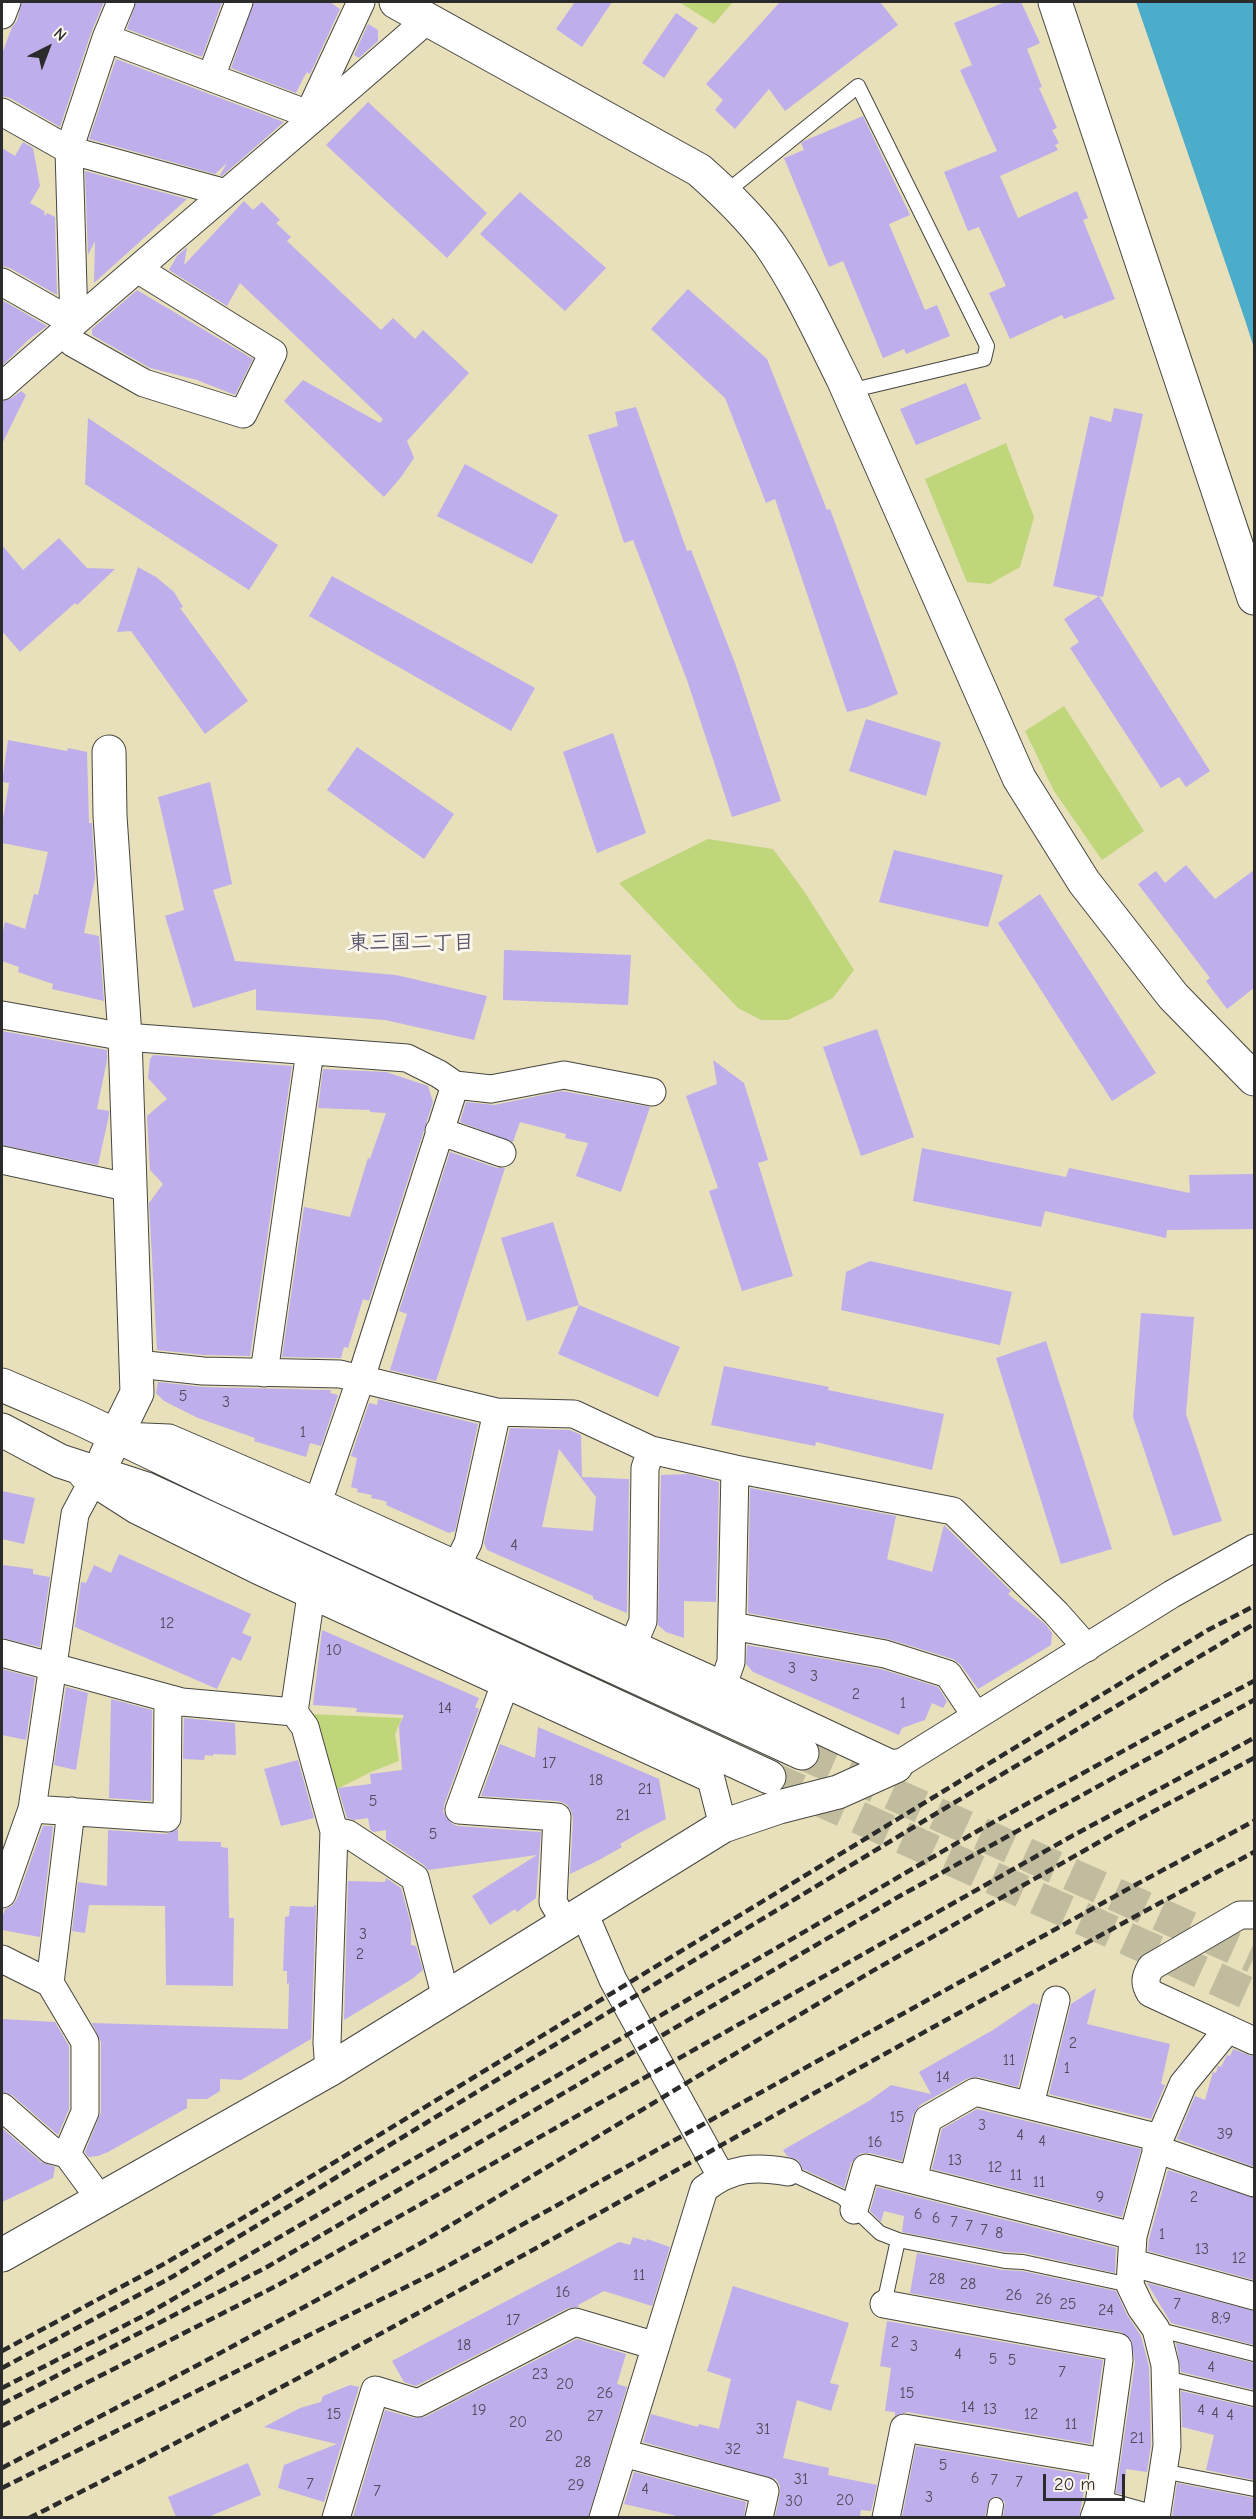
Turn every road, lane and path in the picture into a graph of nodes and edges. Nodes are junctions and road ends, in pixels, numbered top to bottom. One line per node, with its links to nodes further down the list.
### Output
1 (7, 2): 7 (street)
2 (121, 2): 9 (street)
3 (239, 2): 10 (street)
4 (361, 2): 12 (street)
5 (396, 2): 8 (street)
6 (1055, 2): 21 (street)
7 (2, 15)
8 (429, 18): 12 (street); 15 (street)
9 (106, 38): 10 (street); 13 (street)
10 (211, 77): 12 (street)
11 (2, 112): 13 (street)
12 (305, 123): 14 (street)
13 (69, 150): 14 (street); 18 (street)
14 (226, 193): 16 (street)
15 (725, 193): 20 (street); 20 (lane)
16 (139, 270): 18 (street); 18 (street)
17 (2, 282): 18 (street)
18 (73, 333): 19 (street)
19 (2, 386)
20 (848, 391): 26 (street)
21 (1254, 598)
22 (109, 752): 24 (street)
23 (2, 1015): 24 (street)
24 (125, 1036): 25 (street); 32 (street)
25 (310, 1051): 27 (street); 34 (street)
26 (1254, 1079)
27 (455, 1085): 28 (street); 29 (street)
28 (652, 1092)
29 (439, 1131): 30 (street); 35 (street)
30 (502, 1153)
31 (2, 1160): 32 (street)
32 (131, 1188): 33 (street)
33 (137, 1364): 34 (street); 39 (street)
34 (264, 1373): 35 (street)
35 (361, 1378): 37 (street); 43 (street)
36 (2, 1385): 39 (street)
37 (497, 1412): 40 (street); 45 (street)
38 (2, 1430): 42 (street)
39 (117, 1436): 42 (street); 43 (street); 57 (street)
40 (651, 1450): 41 (street); 48 (street)
41 (735, 1469): 47 (street); 49 (street)
42 (95, 1477): 46 (street); 51 (street); 59 (street)
43 (318, 1502): 45 (street)
44 (1254, 1548): 49 (street)
45 (457, 1565): 48 (street)
46 (311, 1595): 52 (street); 55 (street)
47 (732, 1626): 53 (street); 56 (street)
48 (633, 1645): 53 (street)
49 (1087, 1648): 56 (street)
50 (2, 1653): 51 (street)
51 (53, 1669): 54 (street); 60 (street)
52 (504, 1684): 62 (street); 67 (street)
53 (723, 1685): 58 (street)
54 (168, 1699): 55 (street); 61 (street)
55 (294, 1712): 63 (street)
56 (976, 1716): 58 (street)
57 (802, 1753)
58 (896, 1766): 62 (street)
59 (769, 1777)
60 (32, 1809): 61 (street); 64 (street)
61 (71, 1811): 69 (street)
62 (723, 1826): 67 (street)
63 (334, 1832): 70 (street); 74 (street)
64 (9, 1847): 65 (street)
65 (2, 1893)
66 (1254, 1915): 72 (street)
67 (575, 1919): 70 (street); 80 (street)
68 (2, 1959): 69 (street)
69 (50, 1983): 78 (street)
70 (446, 1998): 74 (street)
71 (1056, 2000): 75 (street)
72 (1228, 2029): 73 (street); 77 (street)
73 (1254, 2041)
74 (329, 2070): 83 (street)
75 (1030, 2105): 77 (street); 81 (street)
76 (2, 2107): 78 (street)
77 (1158, 2143): 82 (street); 85 (street)
78 (67, 2154): 83 (street)
79 (789, 2172): 80 (street); 84 (lane)
80 (721, 2176): 92 (street)
81 (913, 2180): 84 (street); 85 (street)
82 (1254, 2183)
83 (100, 2199): 87 (street)
84 (854, 2210): 86 (lane)
85 (1133, 2236): 88 (street)
86 (898, 2240): 88 (lane); 90 (lane)
87 (2, 2254)
88 (1132, 2274): 89 (street); 91 (street)
89 (1254, 2296)
90 (884, 2304): 97 (street)
91 (1155, 2329): 93 (lane); 94 (street)
92 (656, 2346): 96 (street); 101 (street)
93 (1254, 2354)
94 (1166, 2378): 95 (lane); 98 (street)
95 (1254, 2399)
96 (623, 2453): 102 (street); 103 (street)
97 (1104, 2462): 100 (street); 104 (street)
98 (1162, 2471): 99 (lane); 106 (street)
99 (1254, 2489)
100 (1097, 2511): 105 (street)
101 (336, 2517)
102 (603, 2517)
103 (759, 2517)
104 (886, 2517)
105 (1149, 2517)
106 (1156, 2517)

